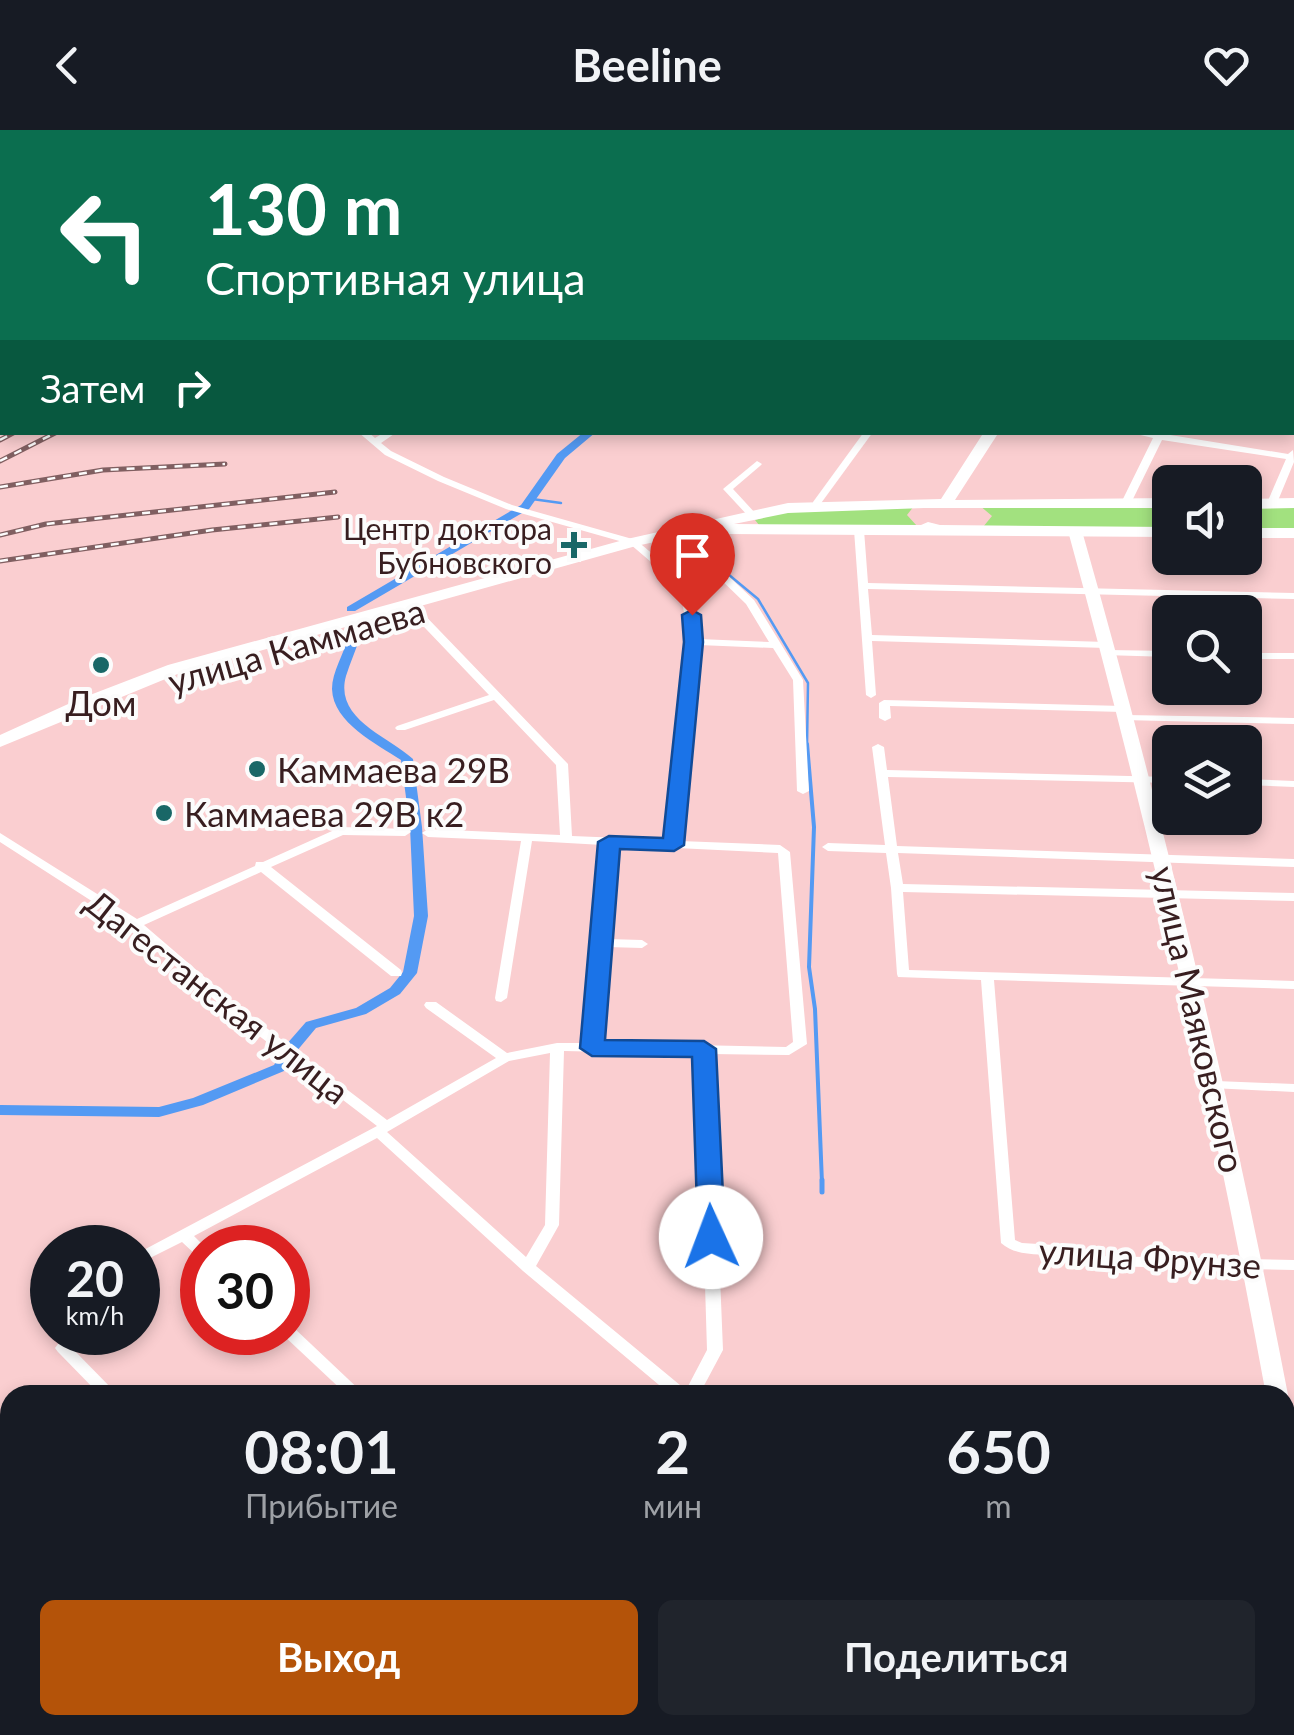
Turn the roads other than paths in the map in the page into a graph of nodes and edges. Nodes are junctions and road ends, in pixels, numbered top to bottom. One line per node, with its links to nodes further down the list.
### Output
1 (366, 435): 7 (street)
2 (387, 435): 7 (street)
3 (867, 435): 14 (street)
4 (990, 435): 10 (main road)
5 (1001, 435): 10 (main road)
6 (1160, 435): 8 (street); 11 (street)
7 (374, 442): 26 (street)
8 (1293, 455): 13 (street)
9 (758, 464): 17 (street)
10 (951, 503): 11 (main road); 14 (main road); 20 (main road); 21 (main road)
11 (1126, 503): 15 (main road)
12 (1262, 503): 13 (main road)
13 (1272, 503): 16 (main road)
14 (816, 504): 17 (main road)
15 (1152, 504)
16 (1294, 504)
17 (752, 515): 18 (main road)
18 (714, 527): 19 (main road); 26 (main road, улица Каммаева)
19 (859, 530): 20 (main road); 28 (street)
20 (940, 530): 21 (main road)
21 (966, 530): 22 (main road)
22 (1075, 531): 23 (main road); 29 (street, улица Маяковского)
23 (1152, 532)
24 (1262, 533): 25 (main road)
25 (1294, 533)
26 (637, 545): 31 (main road, улица Каммаева); 33 (street)
27 (718, 572): 34 (street)
28 (864, 586): 29 (street); 32 (street)
29 (1092, 590): 30 (street); 35 (street, улица Маяковского)
30 (1294, 596)
31 (412, 608): 40 (street); 45 (main road, улица Каммаева); 47 (main road, улица Каммаева)
32 (866, 638): 35 (street); 39 (street)
33 (694, 642): 34 (street); 60 (street)
34 (777, 645): 53 (street)
35 (1107, 649): 36 (street); 41 (street, улица Маяковского)
36 (1152, 653)
37 (1262, 656): 38 (street)
38 (1294, 656)
39 (871, 695)
40 (493, 697): 44 (street); 58 (street)
41 (1124, 713): 42 (street); 43 (street); 49 (street, улица Маяковского)
42 (885, 718)
43 (1294, 721)
44 (401, 728)
45 (0, 742)
46 (878, 747): 48 (street)
47 (0, 750)
48 (882, 773): 49 (street); 62 (street)
49 (1142, 779): 50 (street); 63 (street, улица Маяковского)
50 (1152, 779)
51 (1262, 783): 52 (street)
52 (1294, 784)
53 (803, 792)
54 (405, 832): 65 (street)
55 (428, 834): 57 (street)
56 (0, 837): 69 (street, Дагестанская улица)
57 (527, 838): 58 (street); 76 (street)
58 (566, 840): 59 (street)
59 (609, 842): 60 (street); 70 (street)
60 (674, 845): 80 (street)
61 (828, 848): 62 (street)
62 (892, 850): 63 (street); 66 (street)
63 (1162, 857): 64 (street); 67 (street, улица Маяковского)
64 (1294, 863)
65 (260, 865): 69 (street); 72 (street)
66 (898, 888): 67 (street); 73 (street)
67 (1170, 893): 68 (street); 74 (street, улица Маяковского)
68 (1294, 897)
69 (136, 924): 84 (street, Дагестанская улица)
70 (602, 944): 71 (street); 79 (street)
71 (642, 944)
72 (396, 973)
73 (987, 978): 74 (street); 86 (street, улица Фрунзе)
74 (1193, 980): 75 (street); 82 (street, улица Маяковского)
75 (1294, 986)
76 (501, 998)
77 (431, 1006): 81 (street)
78 (557, 1047): 79 (street); 81 (street); 88 (street)
79 (592, 1048): 80 (street)
80 (704, 1049): 94 (street)
81 (504, 1058): 84 (street)
82 (1216, 1085): 83 (street); 86 (street, улица Маяковского)
83 (1294, 1088)
84 (382, 1128): 85 (street); 88 (street, Дагестанская улица)
85 (203, 1225)
86 (1254, 1264): 87 (street, улица Фрунзе); 95 (street, улица Маяковского)
87 (1294, 1266)
88 (528, 1267): 93 (street, Дагестанская улица)
89 (310, 1351): 92 (street)
90 (70, 1355): 91 (street)
91 (100, 1385)
92 (346, 1385)
93 (670, 1385)
94 (696, 1385)
95 (1275, 1385)

